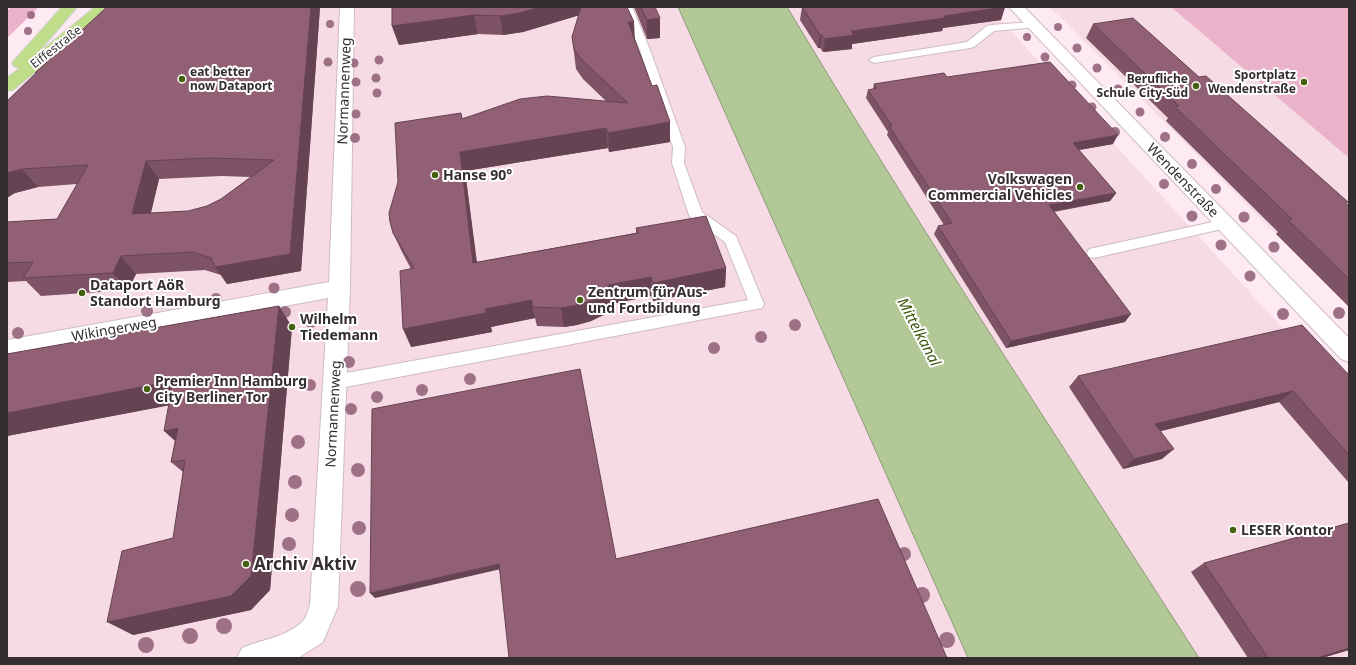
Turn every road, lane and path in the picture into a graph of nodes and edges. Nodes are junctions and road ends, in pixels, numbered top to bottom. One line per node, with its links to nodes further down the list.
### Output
1 (70, 7): 8 (main road, Eiffestraße)
2 (104, 7): 9 (main road, Eiffestraße)
3 (347, 7): 12 (street, Normannenweg)
4 (627, 7): 15 (lane)
5 (1016, 7): 6 (street, Wendenstraße)
6 (1033, 25): 7 (lane); 10 (street, Wendenstraße)
7 (874, 60)
8 (7, 77)
9 (7, 86)
10 (1226, 224): 11 (lane); 14 (street, Wendenstraße)
11 (1094, 253)
12 (339, 288): 13 (street, Wikingerweg); 15 (street, Normannenweg)
13 (7, 349)
14 (1349, 353)
15 (335, 382): 16 (street, Normannenweg)
16 (252, 658)

